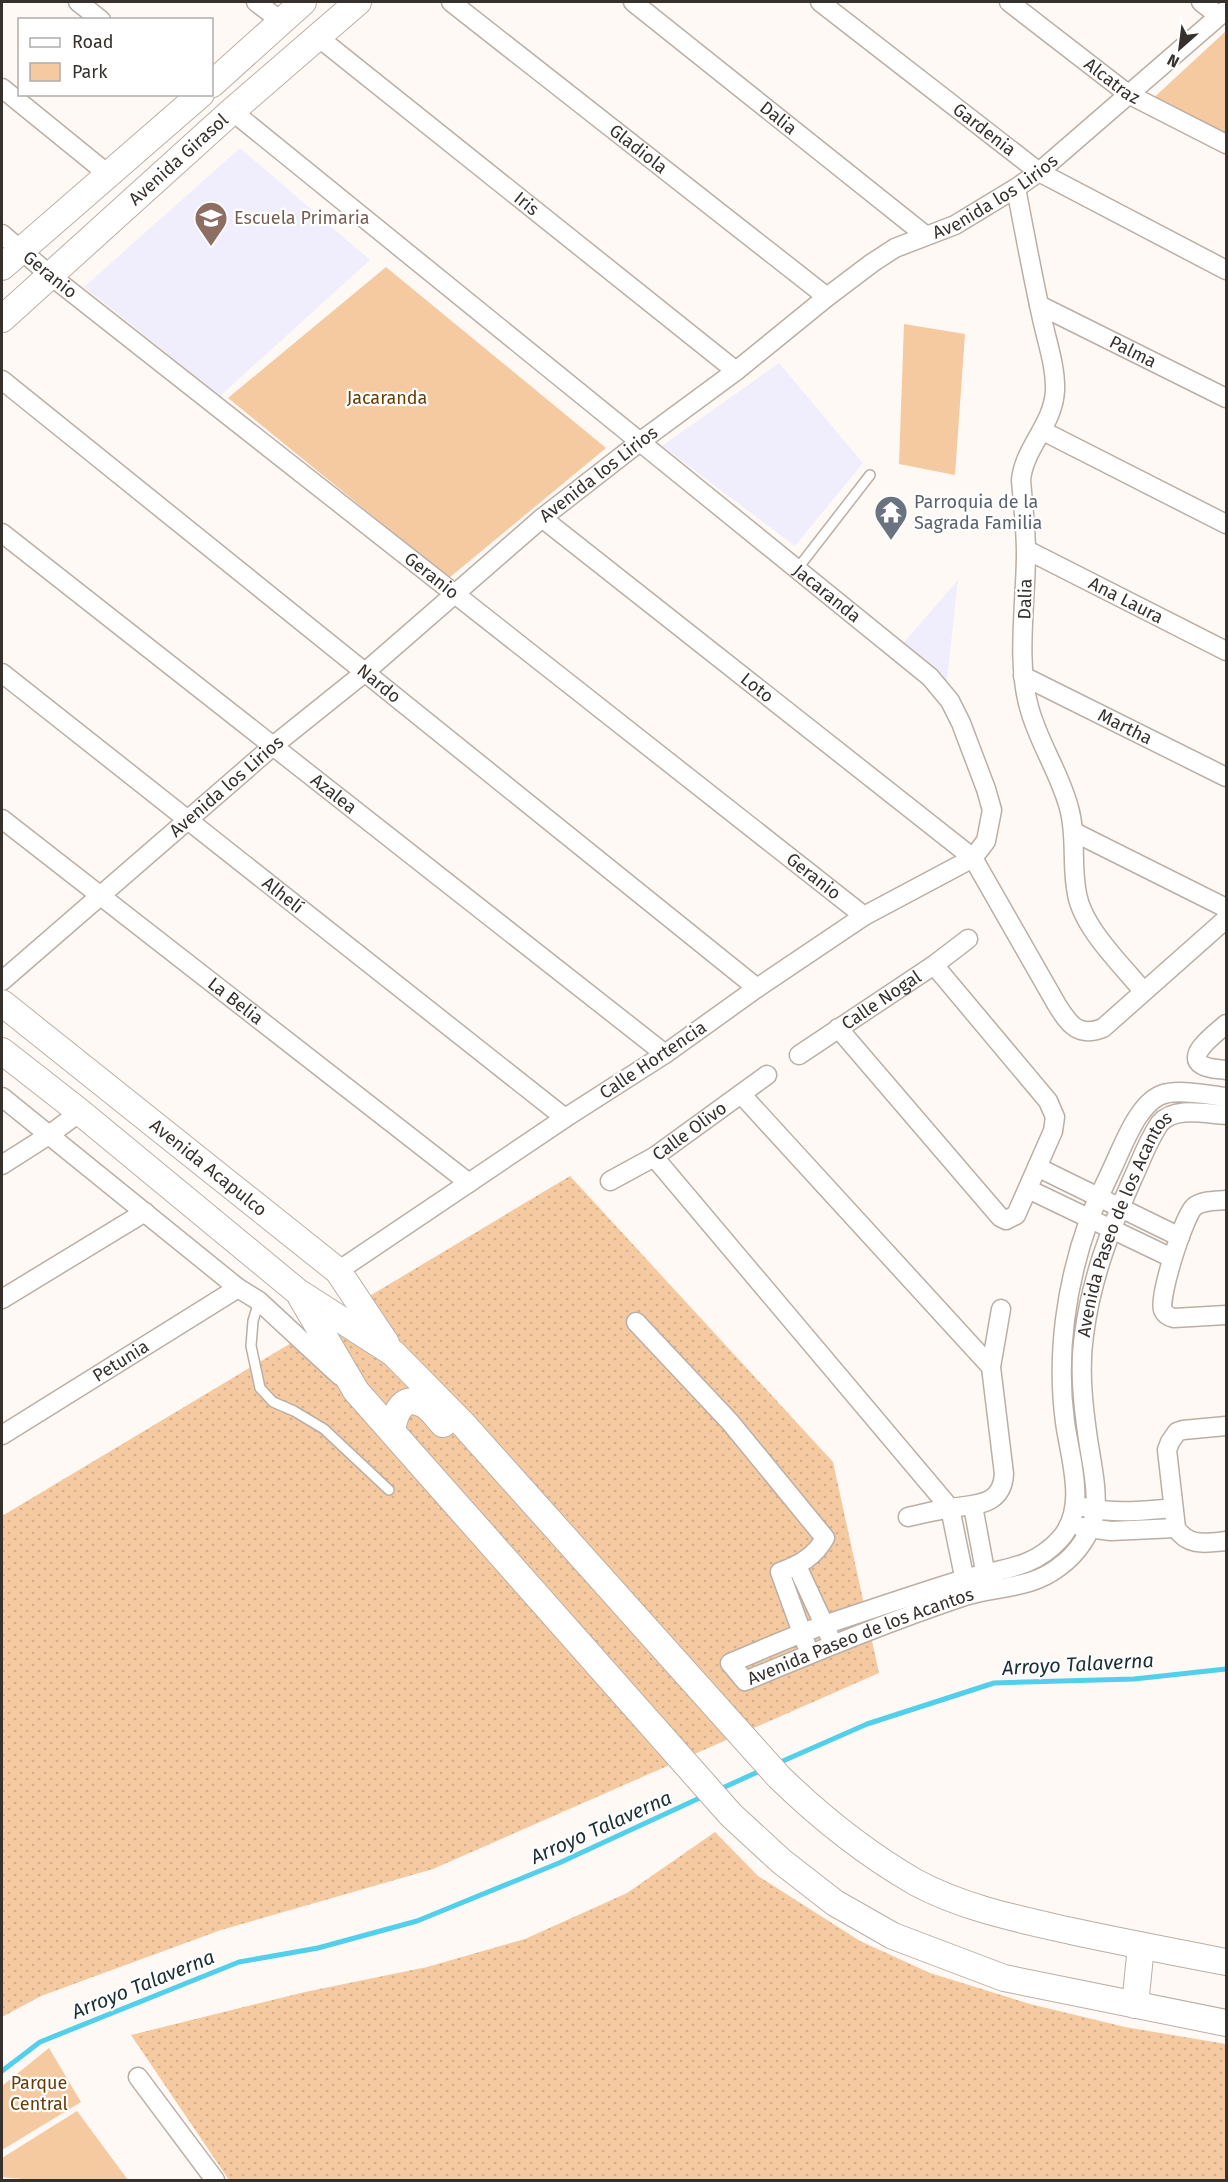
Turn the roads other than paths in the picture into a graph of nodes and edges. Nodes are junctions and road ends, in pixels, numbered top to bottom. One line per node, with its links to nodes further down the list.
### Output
1 (78, 2): 11 (street)
2 (256, 2): 12 (street)
3 (303, 2): 12 (street, Avenida Girasol)
4 (358, 2): 13 (street, Avenida Girasol)
5 (451, 2): 29 (street, Gladiola)
6 (633, 2): 24 (street, Dalia)
7 (820, 2): 20 (street, Gardenia)
8 (1009, 2): 16 (street, Alcatraz)
9 (1201, 2): 10 (street)
10 (1223, 13): 16 (street, Avenida los Lirios)
11 (98, 18)
12 (281, 21): 14 (street, Avenida Girasol)
13 (318, 37): 18 (street, Avenida Girasol); 32 (street, Iris)
14 (213, 82)
15 (2, 88): 21 (street)
16 (1128, 94): 19 (street, Alcatraz); 20 (street, Avenida los Lirios)
17 (198, 96): 21 (street, Avenida Girasol)
18 (232, 111): 28 (street, Avenida Girasol); 36 (street, Jacaranda)
19 (1227, 144)
20 (1039, 172): 22 (street, Avenida los Lirios); 27 (street, Gardenia)
21 (109, 174): 25 (street, Avenida Girasol)
22 (1016, 188): 24 (street, Avenida los Lirios); 30 (street, Dalia)
23 (2, 234): 25 (street, Geranio)
24 (925, 235): 29 (street, Avenida los Lirios)
25 (22, 250): 26 (street, Avenida Girasol); 28 (street, Geranio)
26 (2, 267)
27 (1227, 270)
28 (51, 276): 31 (street, Avenida Girasol); 43 (street, Geranio)
29 (827, 297): 32 (street, Avenida los Lirios)
30 (1039, 305): 34 (street, Palma); 35 (street, Dalia)
31 (2, 319)
32 (736, 371): 36 (street, Avenida los Lirios)
33 (2, 380): 46 (street, Nardo)
34 (1227, 398)
35 (1043, 431): 39 (street); 41 (street, Dalia)
36 (640, 441): 38 (street, Avenida los Lirios); 42 (street, Jacaranda)
37 (870, 475): 42 (lane)
38 (542, 518): 43 (street, Avenida los Lirios); 53 (street, Loto)
39 (1227, 524)
40 (2, 533): 48 (street, Azalea)
41 (1027, 550): 44 (street, Ana Laura); 47 (street, Dalia)
42 (798, 568): 53 (street, Jacaranda)
43 (453, 594): 46 (street, Avenida los Lirios); 56 (street, Geranio)
44 (1227, 651)
45 (2, 673): 51 (street, Alhelí)
46 (364, 673): 48 (street, Avenida los Lirios); 61 (street, Nardo)
47 (1023, 676): 49 (street, Martha); 52 (street, Dalia)
48 (273, 746): 51 (street, Avenida los Lirios); 67 (street, Azalea)
49 (1227, 777)
50 (2, 819): 54 (street, La Belia)
51 (188, 819): 54 (street, Avenida los Lirios); 76 (street, Alhelí)
52 (1074, 832): 55 (street); 62 (street, Dalia)
53 (974, 858): 56 (street, Calle Hortencia); 62 (street)
54 (100, 897): 60 (street, Avenida los Lirios); 82 (street, La Belia)
55 (1227, 908)
56 (864, 916): 61 (street, Calle Hortencia)
57 (1227, 918): 62 (street)
58 (968, 939): 59 (street)
59 (934, 965): 65 (street, Calle Nogal); 80 (street, Calle Nogal)
60 (2, 981)
61 (757, 988): 67 (street, Calle Hortencia)
62 (1143, 991)
63 (2, 1003): 92 (street, Avenida Acapulco)
64 (1227, 1024): 69 (street)
65 (838, 1028): 68 (street); 83 (street, Calle Nogal)
66 (2, 1051): 74 (street, Avenida Acapulco)
67 (665, 1054): 76 (street, Calle Hortencia)
68 (799, 1055)
69 (1227, 1070)
70 (767, 1075): 71 (street)
71 (741, 1094): 78 (street, Calle Olivo); 101 (street, Calle Olivo)
72 (2, 1097): 77 (street)
73 (1227, 1097): 84 (street, Avenida Paseo de los Acantos)
74 (80, 1112): 77 (street); 94 (street, Avenida Acapulco)
75 (1227, 1115): 86 (street, Avenida Paseo de los Acantos)
76 (565, 1118): 82 (street, Calle Hortencia)
77 (49, 1135): 79 (street); 87 (street)
78 (654, 1157): 81 (street); 110 (street, Calle Olivo)
79 (2, 1165)
80 (1037, 1167): 83 (street, Calle Nogal); 84 (street)
81 (610, 1181)
82 (469, 1183): 92 (street, Calle Hortencia)
83 (1028, 1189): 88 (street)
84 (1099, 1197): 86 (street); 88 (street, Avenida Paseo de los Acantos)
85 (1227, 1200): 90 (street)
86 (1120, 1208): 89 (street, Avenida Paseo de los Acantos); 90 (street)
87 (145, 1212): 93 (street); 95 (street)
88 (1089, 1218): 89 (street); 108 (street, Avenida Paseo de los Acantos)
89 (1111, 1229): 91 (street); 112 (street, Avenida Paseo de los Acantos)
90 (1180, 1237): 91 (street)
91 (1172, 1258): 98 (street)
92 (338, 1271): 100 (street, Avenida Acapulco)
93 (238, 1288): 96 (street); 105 (street, Petunia)
94 (298, 1292): 100 (street); 102 (street)
95 (2, 1299)
96 (259, 1301): 102 (street); 107 (lane)
97 (1001, 1309): 101 (street)
98 (1227, 1315)
99 (636, 1322): 118 (street)
100 (393, 1353): 106 (street)
101 (991, 1367): 109 (street)
102 (356, 1391): 104 (street)
103 (1227, 1426): 111 (street)
104 (392, 1431): 106 (street); 127 (street)
105 (2, 1435)
106 (500, 1466): 125 (street)
107 (389, 1490)
108 (1076, 1505): 112 (street); 114 (street, Avenida Paseo de los Acantos)
109 (973, 1506): 110 (street); 119 (street)
110 (950, 1508): 113 (street); 120 (street, Calle Olivo)
111 (1173, 1508): 112 (street); 115 (street)
112 (1095, 1510): 116 (street, Avenida Paseo de los Acantos)
113 (908, 1517)
114 (1070, 1525): 116 (street); 119 (street, Avenida Paseo de los Acantos)
115 (1176, 1528): 116 (street); 117 (street)
116 (1090, 1529): 119 (street, Avenida Paseo de los Acantos)
117 (1227, 1541)
118 (797, 1566): 121 (street); 122 (street)
119 (987, 1583): 120 (street, Avenida Paseo de los Acantos)
120 (966, 1587): 121 (street, Avenida Paseo de los Acantos); 123 (street, Avenida Paseo de los Acantos)
121 (824, 1625): 122 (street, Avenida Paseo de los Acantos); 123 (street)
122 (801, 1635): 124 (street); 124 (street, Avenida Paseo de los Acantos)
123 (834, 1644): 124 (street, Avenida Paseo de los Acantos)
124 (811, 1654)
125 (1142, 1946): 126 (street); 127 (street)
126 (1227, 1962)
127 (1135, 2005): 128 (street)
128 (1227, 2023)
129 (138, 2077): 130 (street)
130 (214, 2181)

